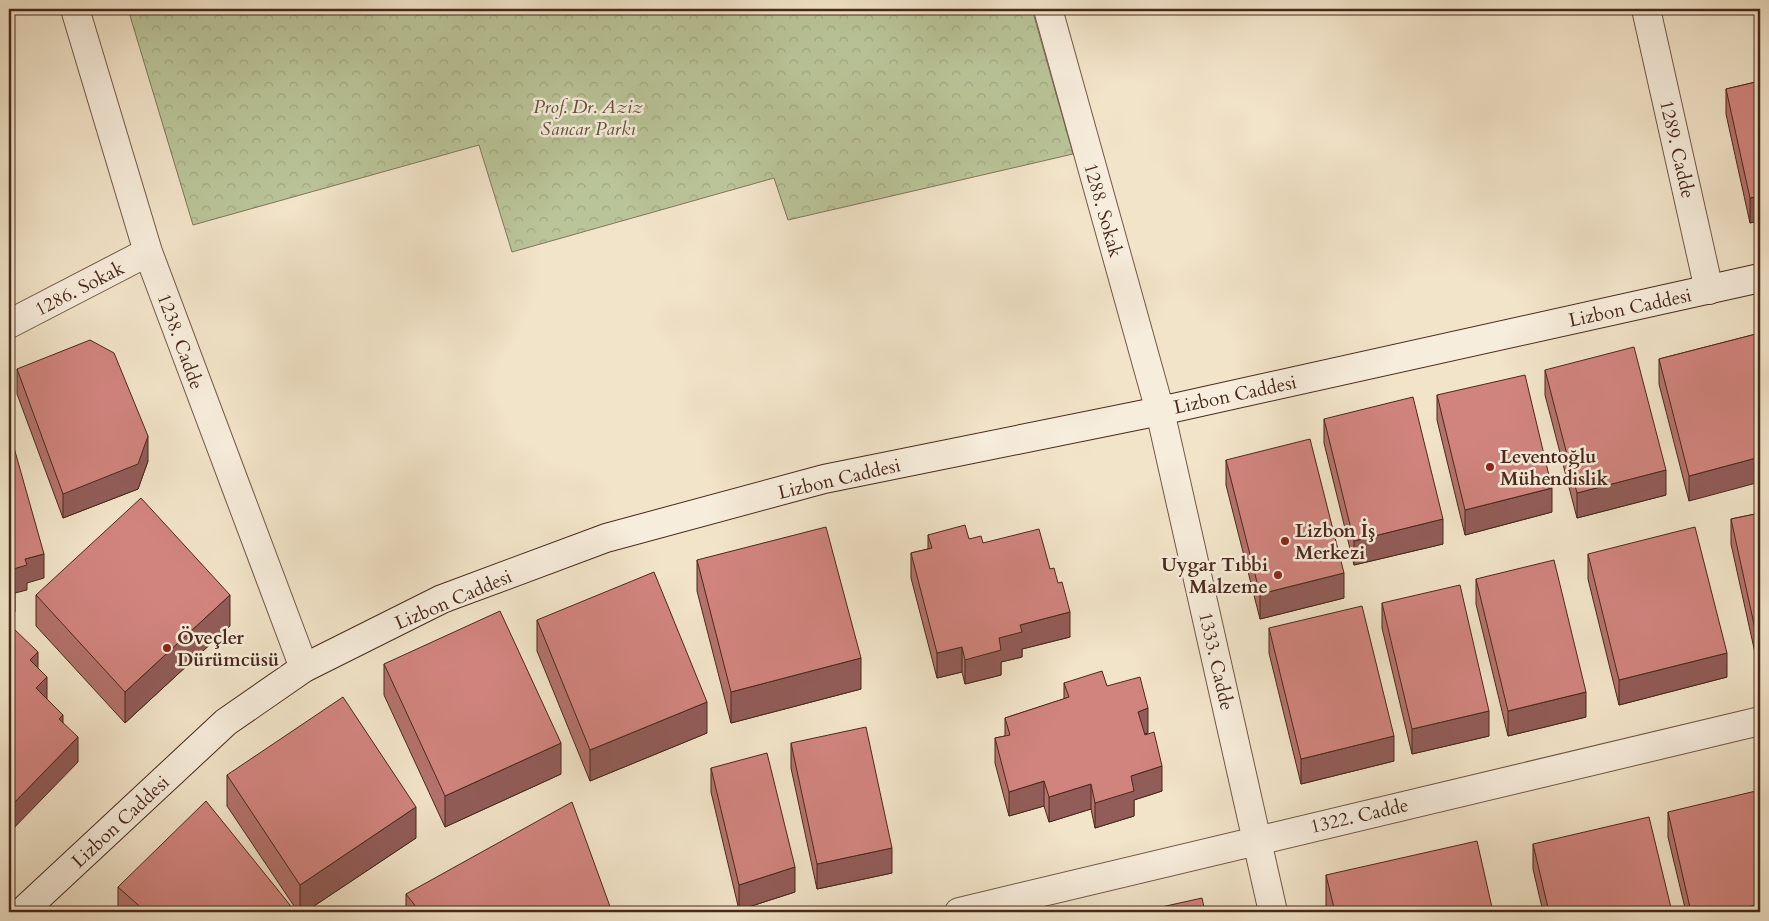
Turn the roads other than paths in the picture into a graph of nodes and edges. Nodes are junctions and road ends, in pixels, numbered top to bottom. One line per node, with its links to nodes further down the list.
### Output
1 (75, 9): 4 (street, 1238. Cadde)
2 (1048, 9): 8 (street, 1288. Sokak)
3 (1646, 9): 6 (street, 1289. Cadde)
4 (148, 252): 7 (street, 1286. Sokak); 9 (street, 1238. Cadde)
5 (1760, 278): 6 (street, Lizbon Caddesi)
6 (1709, 290): 8 (street, Lizbon Caddesi)
7 (9, 324)
8 (1160, 411): 9 (street, Lizbon Caddesi); 11 (street, 1333. Cadde)
9 (304, 668): 12 (street, Lizbon Caddesi)
10 (1760, 721): 11 (street, 1322. Cadde)
11 (1257, 840): 13 (street, 1322. Cadde); 14 (street, 1333. Cadde)
12 (22, 912)
13 (959, 912)
14 (1273, 912)

